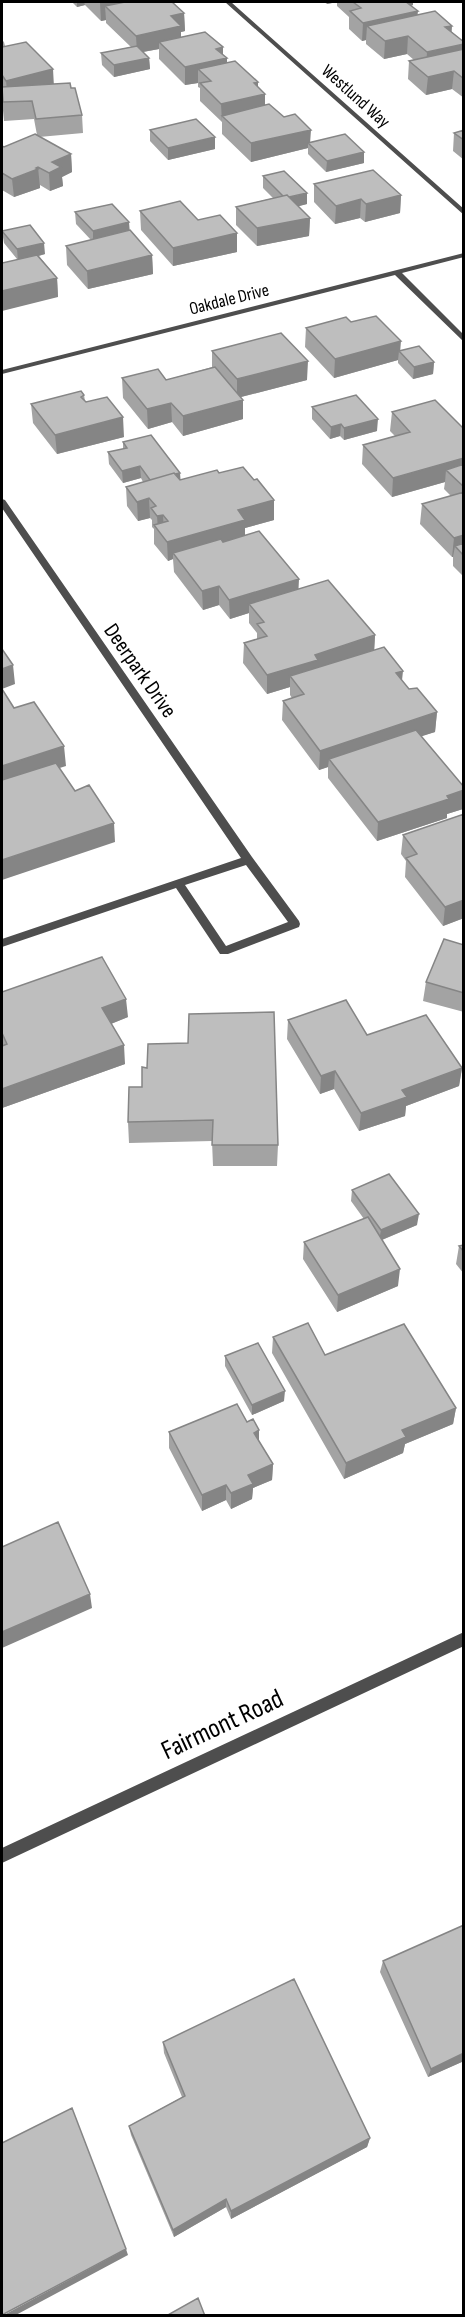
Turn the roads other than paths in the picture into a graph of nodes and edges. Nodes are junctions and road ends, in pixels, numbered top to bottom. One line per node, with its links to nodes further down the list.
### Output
1 (228, 2): 2 (street, Westlund Way)
2 (464, 213)
3 (464, 255): 4 (street, Oakdale Drive)
4 (396, 272): 5 (street); 6 (street, Oakdale Drive)
5 (464, 340)
6 (2, 372)
7 (2, 502): 8 (street, Deerpark Drive)
8 (248, 860): 9 (street); 9 (street, Deerpark Drive)
9 (179, 884): 10 (street)
10 (2, 944)
11 (464, 1639): 12 (street, Fairmont Road)
12 (2, 1856)

